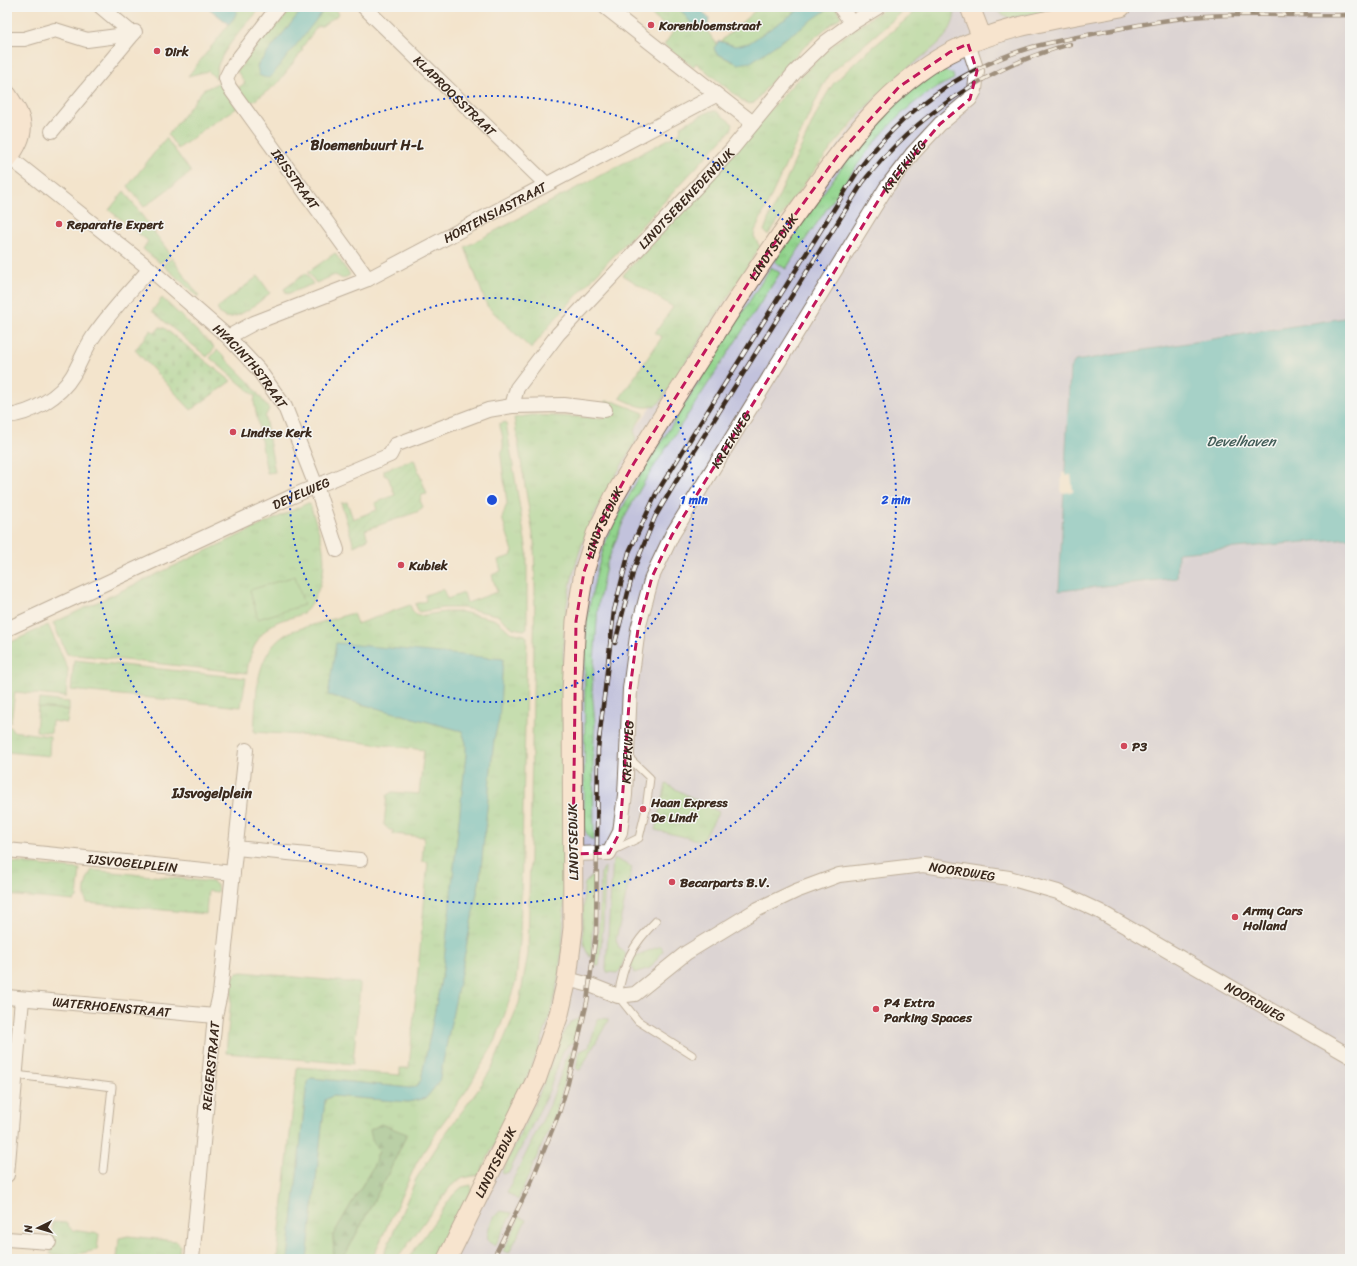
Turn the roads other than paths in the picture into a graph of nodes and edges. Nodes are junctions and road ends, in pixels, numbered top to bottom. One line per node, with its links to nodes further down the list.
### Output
1 (101, 7): 10 (street)
2 (278, 7): 20 (street, IRISSTRAAT)
3 (364, 7): 18 (street, KLAPROOSSTRAAT)
4 (605, 7): 14 (street)
5 (840, 7): 9 (street)
6 (878, 7): 9 (street, LINDTSEBENEDENDIJK)
7 (970, 7): 12 (main road)
8 (1121, 7): 12 (main road, LINDTSEDIJK)
9 (852, 23): 15 (street, LINDTSEBENEDENDIJK)
10 (137, 31): 11 (street); 16 (street)
11 (7, 39)
12 (975, 41): 29 (street, KREEKWEG); 33 (main road, LINDTSEDIJK)
13 (7, 95): 17 (main road)
14 (716, 95): 15 (street); 18 (street, HORTENSIASTRAAT)
15 (753, 123): 22 (street, LINDTSEBENEDENDIJK)
16 (52, 131)
17 (8, 158): 19 (street, HYACINTHSTRAAT)
18 (546, 184): 20 (street, HORTENSIASTRAAT)
19 (150, 269): 21 (street, HYACINTHSTRAAT); 24 (street)
20 (368, 279): 21 (street, HORTENSIASTRAAT)
21 (228, 337): 25 (street, HYACINTHSTRAAT)
22 (512, 406): 23 (street, DEVELWEG); 25 (street, DEVELWEG)
23 (604, 410)
24 (7, 416)
25 (316, 486): 26 (street, HYACINTHSTRAAT); 27 (street, DEVELWEG)
26 (337, 550)
27 (7, 630)
28 (246, 750): 30 (street)
29 (626, 755): 32 (street, KREEKWEG); 32 (lane)
30 (236, 848): 34 (street); 35 (street)
31 (7, 850): 35 (street, IJSVOGELPLEIN)
32 (610, 853): 33 (street)
33 (573, 854): 37 (main road, LINDTSEDIJK)
34 (360, 860)
35 (233, 873): 41 (street, REIGERSTRAAT)
36 (656, 921): 38 (lane)
37 (567, 979): 38 (street); 51 (main road, LINDTSEDIJK)
38 (618, 996): 42 (lane); 43 (street, NOORDWEG)
39 (7, 997): 40 (street, WATERHOENSTRAAT)
40 (22, 999): 41 (street, WATERHOENSTRAAT); 44 (street)
41 (215, 1016): 50 (street, REIGERSTRAAT)
42 (692, 1055)
43 (1350, 1056)
44 (16, 1075): 45 (street); 46 (lane)
45 (8, 1158): 47 (street)
46 (103, 1170)
47 (7, 1175)
48 (7, 1239): 49 (street)
49 (49, 1242)
50 (192, 1259)
51 (447, 1259)

